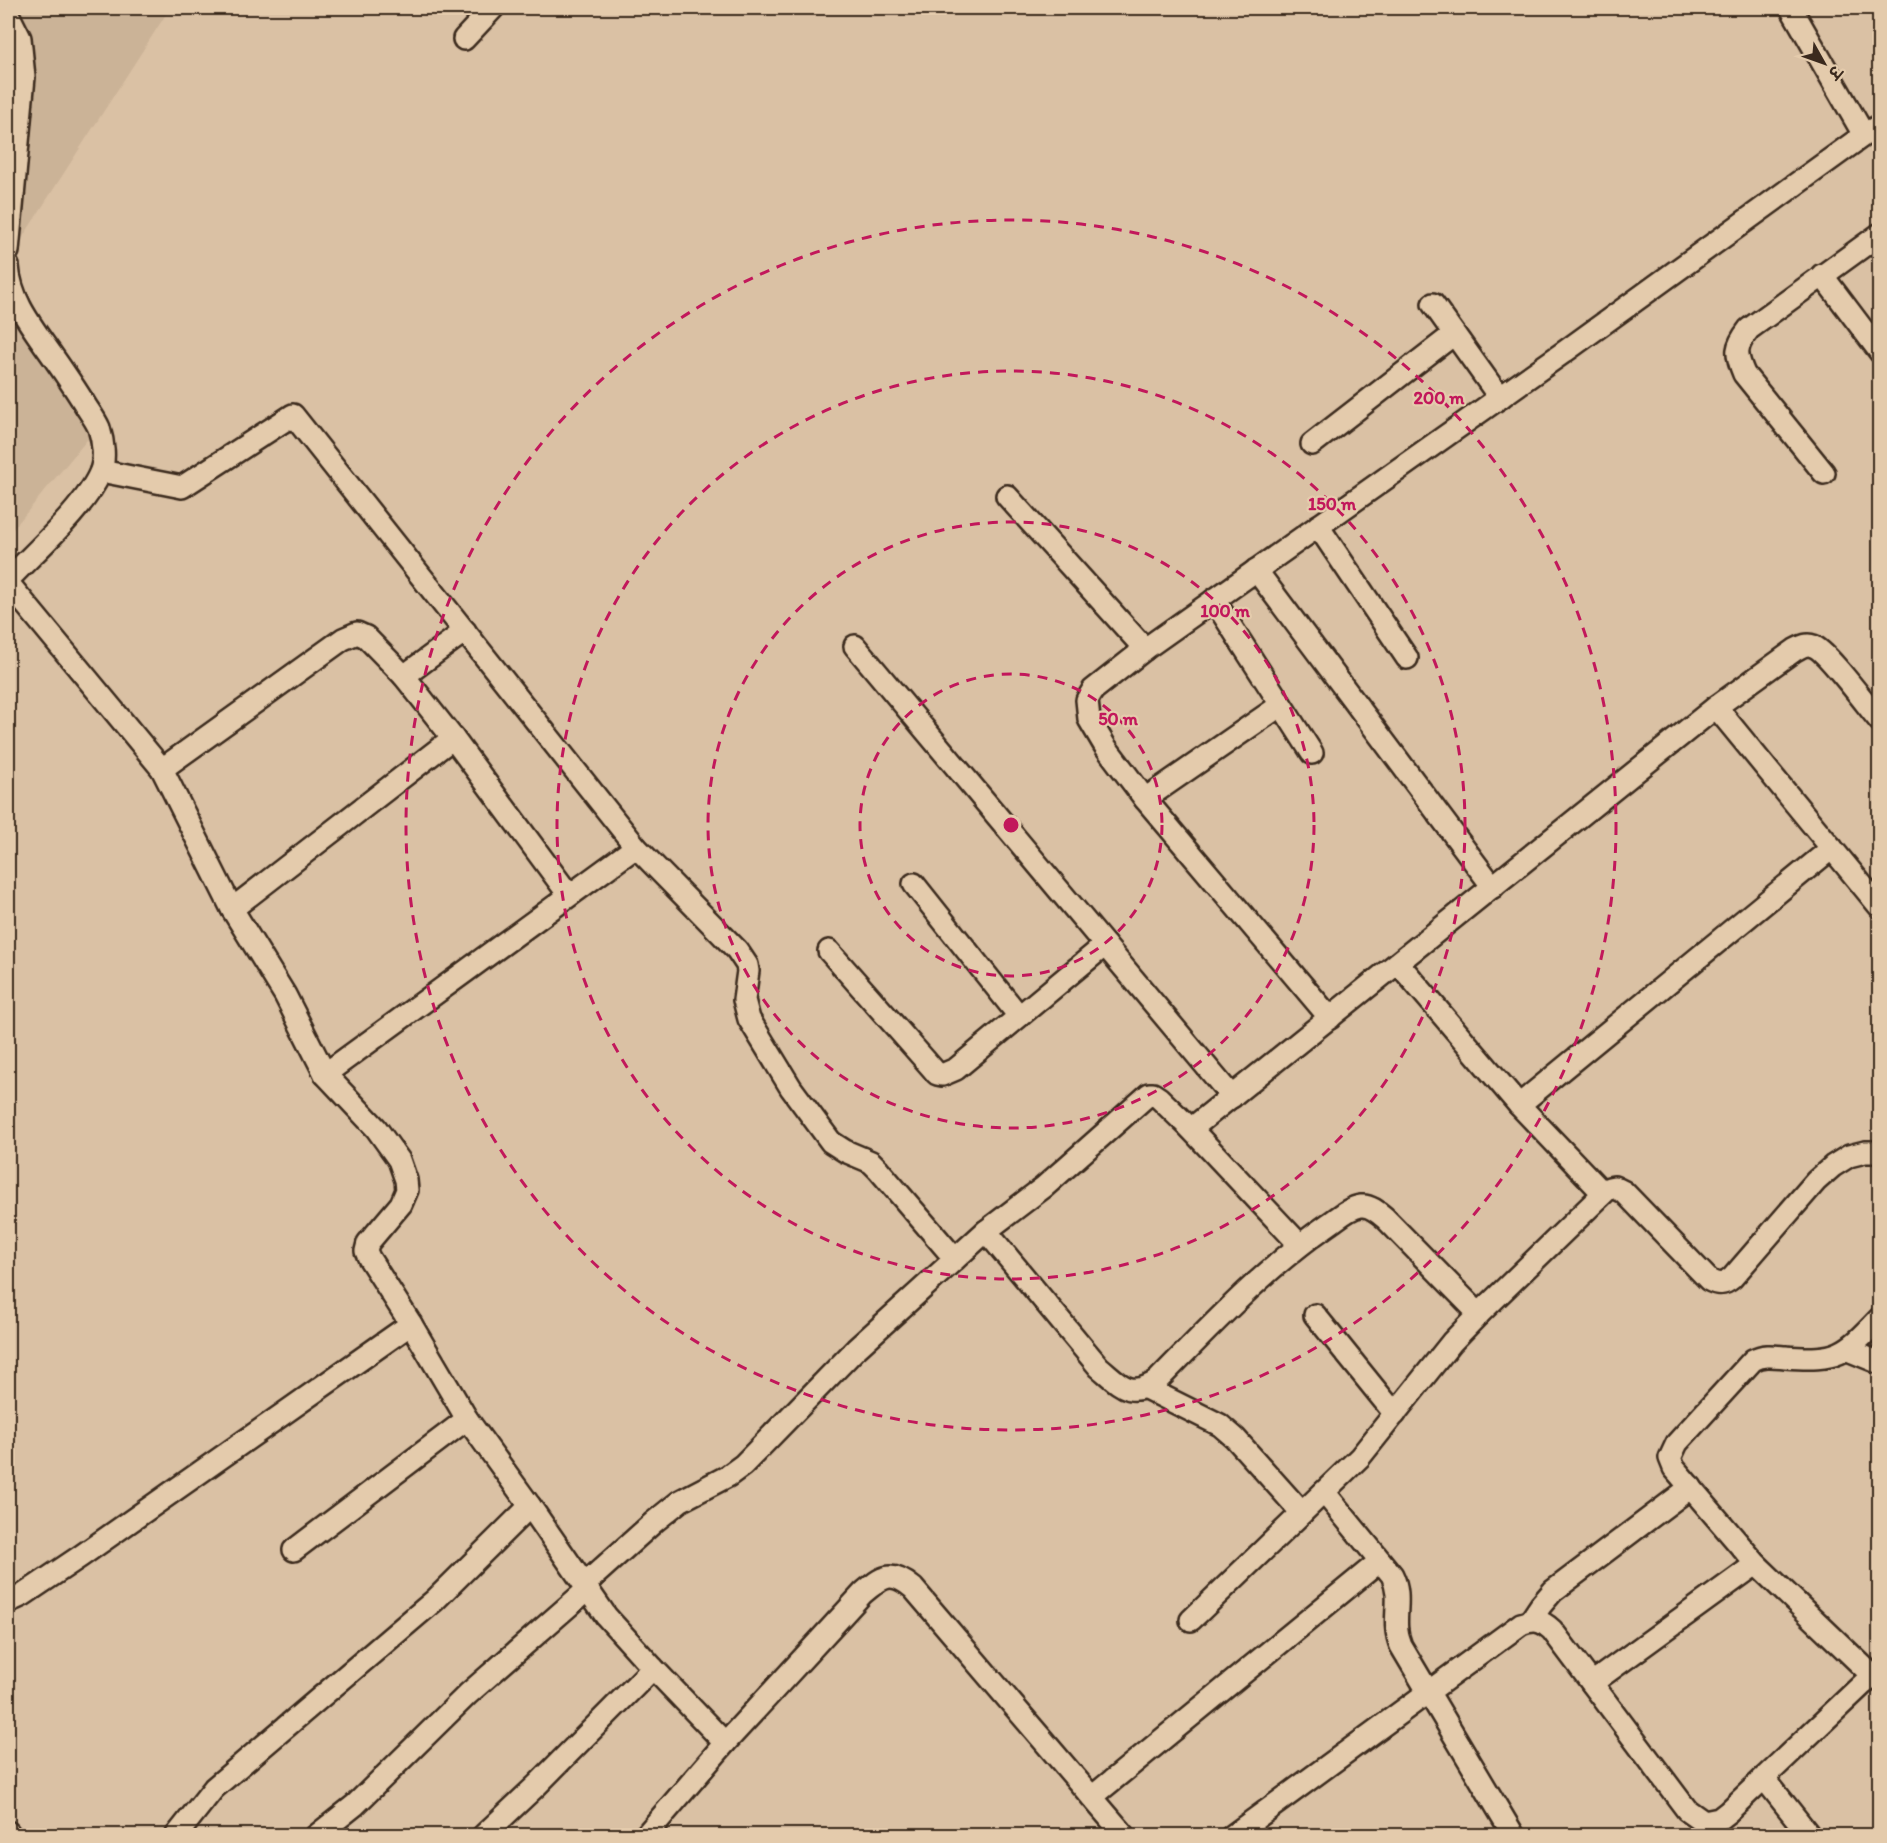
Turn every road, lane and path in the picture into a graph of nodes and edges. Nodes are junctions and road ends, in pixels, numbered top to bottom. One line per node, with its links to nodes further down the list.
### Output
1 (493, 8): 4 (street)
2 (1791, 8): 5 (street)
3 (8, 14): 7 (street)
4 (464, 39)
5 (1872, 130): 13 (street)
6 (1880, 234): 9 (street)
7 (8, 249)
8 (8, 266): 15 (street)
9 (1822, 275): 12 (street); 16 (street)
10 (1433, 304): 11 (street)
11 (1454, 334): 13 (street); 14 (street)
12 (1880, 352)
13 (1500, 398): 18 (street)
14 (1312, 444)
15 (101, 471): 20 (street); 22 (street)
16 (1824, 473)
17 (1007, 496): 24 (street)
18 (1318, 526): 19 (street); 25 (street)
19 (1256, 570): 21 (street); 37 (street)
20 (8, 581): 32 (street)
21 (1214, 600): 24 (street); 27 (street)
22 (465, 631): 26 (street); 34 (street)
23 (855, 646): 41 (street)
24 (1145, 649): 33 (street)
25 (1407, 658)
26 (404, 676): 30 (street); 32 (street)
27 (1281, 705): 31 (street); 33 (street)
28 (1716, 707): 29 (street); 35 (street); 37 (street)
29 (1880, 721)
30 (453, 738): 38 (street); 40 (street)
31 (1312, 753)
32 (162, 769): 40 (street)
33 (1145, 799): 45 (street)
34 (636, 847): 38 (street); 54 (street)
35 (1832, 848): 39 (street); 48 (street)
36 (914, 884): 44 (street)
37 (1493, 887): 43 (street)
38 (569, 895): 46 (street)
39 (1880, 907)
40 (232, 909): 46 (street)
41 (1105, 945): 44 (street); 47 (street)
42 (829, 951): 44 (street)
43 (1398, 963): 45 (street); 48 (street)
44 (1019, 1016)
45 (1330, 1018): 47 (street)
46 (325, 1074): 58 (street)
47 (1232, 1097): 49 (street)
48 (1519, 1105): 51 (street)
49 (1191, 1129): 52 (street); 53 (street)
50 (1880, 1152): 51 (street)
51 (1603, 1193): 55 (street)
52 (986, 1232): 54 (street); 61 (street)
53 (1300, 1245): 55 (street); 61 (street)
54 (955, 1259): 71 (street)
55 (1479, 1314): 62 (street)
56 (1315, 1315): 62 (street)
57 (1880, 1318): 59 (street)
58 (411, 1324): 63 (street); 72 (street)
59 (1848, 1350): 60 (street); 64 (street)
60 (1880, 1363)
61 (1146, 1388): 67 (street)
62 (1395, 1414): 65 (street)
63 (466, 1419): 66 (street); 68 (street)
64 (1691, 1487): 70 (street); 74 (street)
65 (1324, 1492): 67 (street); 69 (street)
66 (530, 1506): 71 (street); 84 (street)
67 (1302, 1513): 73 (street)
68 (294, 1550)
69 (1380, 1561): 78 (street); 81 (street)
70 (1756, 1564): 76 (street); 77 (street)
71 (586, 1587): 75 (street); 85 (street)
72 (8, 1602)
73 (1191, 1620)
74 (1531, 1620): 77 (street); 78 (street)
75 (653, 1668): 79 (street); 86 (street)
76 (1876, 1676): 80 (street)
77 (1592, 1683): 80 (street)
78 (1427, 1691): 89 (street); 90 (street)
79 (725, 1743): 81 (street); 87 (street)
80 (1764, 1778): 91 (street)
81 (1092, 1797): 88 (street)
82 (8, 1832): 83 (street)
83 (11, 1836)
84 (177, 1836)
85 (316, 1836)
86 (483, 1836)
87 (645, 1836)
88 (1125, 1836)
89 (1232, 1836)
90 (1514, 1836)
91 (1810, 1836)

